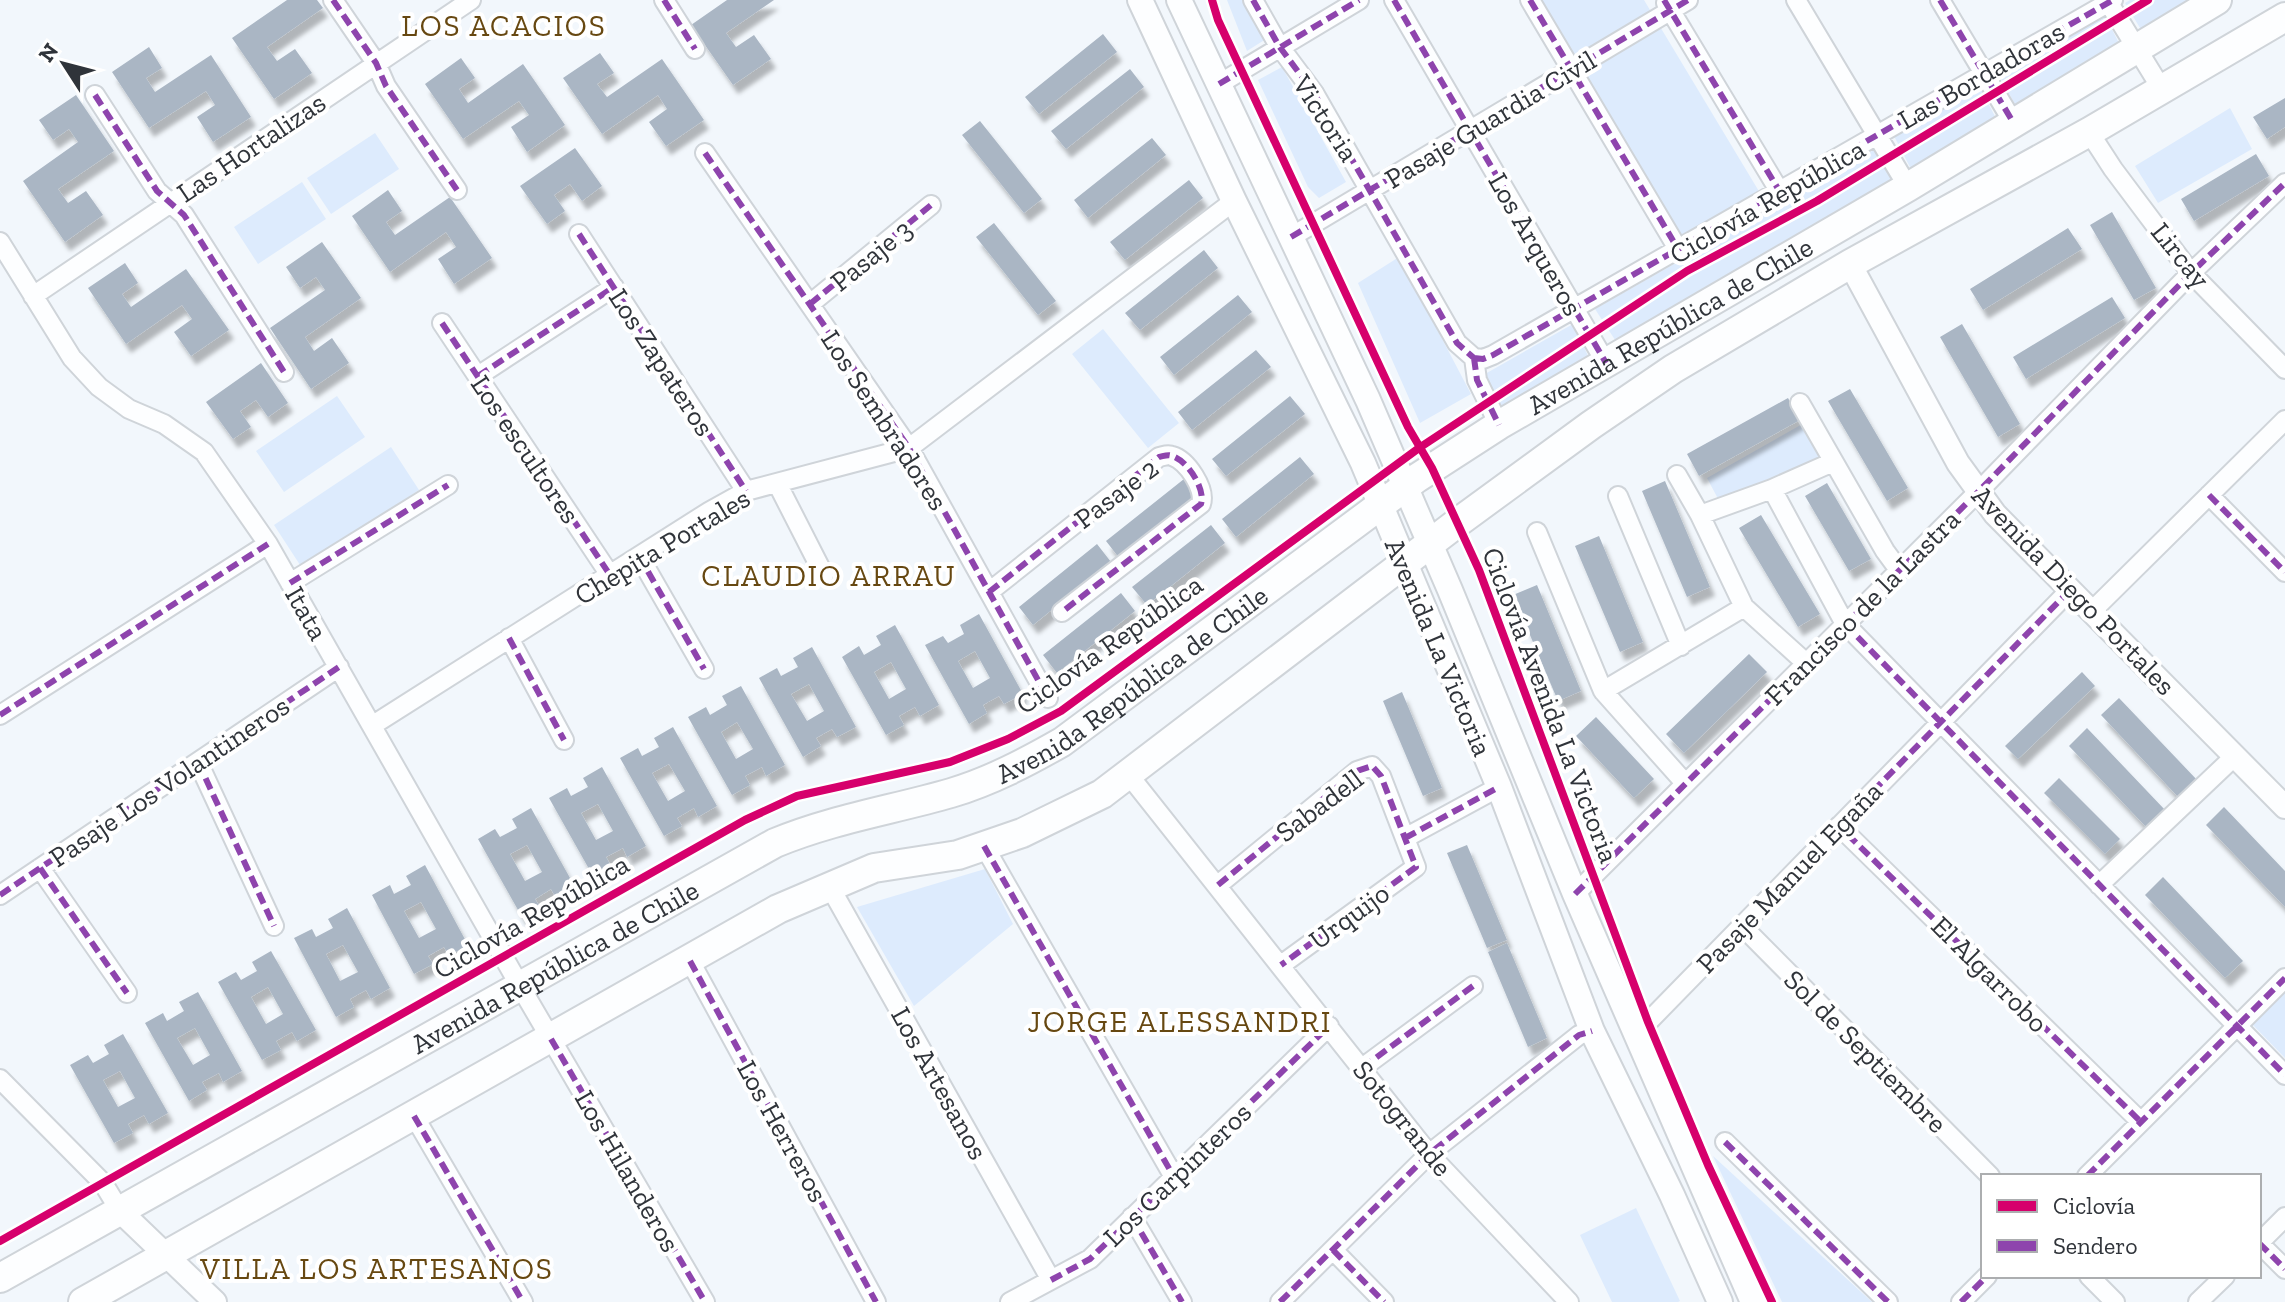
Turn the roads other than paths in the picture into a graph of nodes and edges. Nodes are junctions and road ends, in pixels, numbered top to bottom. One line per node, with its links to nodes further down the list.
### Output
1 (333, 0): 20 (street)
2 (471, 0): 20 (street, Las Hortalizas)
3 (664, 0): 18 (street)
4 (1140, 0): 36 (main road, Avenida La Victoria)
5 (1179, 0): 23 (main road, Avenida La Victoria)
6 (1253, 0): 17 (street, Victoria)
7 (1359, 0): 17 (street)
8 (1394, 0): 27 (street, Los Arqueros)
9 (1530, 0): 21 (street)
10 (1688, 0): 15 (street, Pasaje Guardia Civil)
11 (1796, 0): 29 (street)
12 (1940, 0): 22 (street)
13 (2217, 0): 19 (main road, Avenida República de Chile)
14 (2110, 1): 19 (street); 22 (street, Las Bordadoras)
15 (1667, 5): 21 (street, Pasaje Guardia Civil); 35 (street)
16 (2285, 17): 24 (main road, Avenida República de Chile)
17 (1279, 46): 23 (street); 34 (street, Victoria)
18 (695, 49)
19 (2137, 49): 24 (street); 26 (main road, Avenida República de Chile)
20 (376, 63): 33 (street); 37 (street, Las Hortalizas)
21 (1571, 70): 27 (street, Pasaje Guardia Civil); 42 (street)
22 (1982, 74): 26 (street); 29 (street, Las Bordadoras)
23 (1219, 84): 40 (main road, Avenida La Victoria)
24 (2161, 88): 28 (main road, Avenida República de Chile)
25 (95, 95): 37 (street)
26 (2013, 122): 32 (main road, Avenida República de Chile)
27 (1470, 130): 34 (street, Pasaje Guardia Civil); 48 (street, Los Arqueros)
28 (2089, 132): 43 (main road, Avenida República de Chile); 44 (street, Lircay)
29 (1877, 134): 32 (street); 35 (street, Las Bordadoras)
30 (705, 153): 47 (street, Los Sembradores)
31 (2285, 183): 44 (street, Francisco de la Lastra)
32 (1908, 187): 51 (main road, Avenida República de Chile)
33 (457, 190)
34 (1371, 190): 40 (street, Pasaje Guardia Civil); 50 (street, Victoria)
35 (1780, 192): 42 (street, Las Bordadoras)
36 (1234, 201): 58 (street, Chepita Portales); 69 (main road, Avenida La Victoria)
37 (170, 202): 46 (street, Las Hortalizas); 53 (street)
38 (931, 205): 47 (street, Pasaje 3)
39 (579, 234): 45 (street, Los Zapateros)
40 (1291, 237): 63 (main road, Avenida La Victoria)
41 (0, 242): 46 (street, Itata)
42 (1678, 249): 48 (street, Las Bordadoras)
43 (1850, 264): 66 (street, Avenida Diego Portales); 73 (main road, Avenida República de Chile)
44 (2191, 273): 52 (street, Lircay); 66 (street, Francisco de la Lastra)
45 (614, 287): 54 (street); 65 (street, Los Zapateros)
46 (33, 296): 72 (street, Itata)
47 (810, 304): 58 (street, Los Sembradores)
48 (1574, 308): 50 (street, Las Bordadoras); 51 (street, Los Arqueros)
49 (442, 323): 54 (street, Los escultores)
50 (1474, 358): 57 (street)
51 (1606, 363): 57 (main road, Avenida República de Chile)
52 (2285, 369)
53 (284, 372)
54 (478, 376): 78 (street, Los escultores)
55 (1800, 403): 59 (street)
56 (2285, 420): 67 (street)
57 (1499, 425): 63 (main road, Avenida República de Chile)
58 (909, 448): 61 (street, Chepita Portales); 82 (street, Los Sembradores)
59 (1833, 462): 64 (street); 76 (street)
60 (1677, 475): 70 (street)
61 (777, 483): 65 (street, Chepita Portales); 79 (street)
62 (448, 485): 80 (street)
63 (1405, 487): 69 (main road, Avenida República de Chile); 73 (main road, Avenida La Victoria)
64 (1772, 489): 70 (street); 86 (street)
65 (746, 491): 74 (street, Chepita Portales)
66 (1977, 493): 76 (street, Francisco de la Lastra); 81 (street, Avenida Diego Portales)
67 (2209, 495): 77 (street); 84 (street)
68 (1618, 496): 88 (street)
69 (1380, 507): 75 (main road, Avenida La Victoria); 119 (main road, Avenida República de Chile)
70 (1700, 515): 83 (street)
71 (1537, 532): 92 (street)
72 (268, 544): 80 (street, Itata); 94 (street)
73 (1430, 545): 75 (main road, Avenida República de Chile); 112 (main road, Avenida La Victoria)
74 (639, 556): 78 (street, Chepita Portales); 91 (street)
75 (1403, 564): 100 (main road, Avenida República de Chile); 102 (main road, Avenida La Victoria)
76 (1899, 570): 86 (street, Francisco de la Lastra)
77 (2285, 572)
78 (610, 575): 87 (street, Chepita Portales)
79 (824, 575)
80 (290, 583): 90 (street, Itata)
81 (2070, 590): 84 (street, Avenida Diego Portales); 95 (street, Pasaje Manuel Egaña)
82 (989, 592): 85 (street, Pasaje 2); 93 (street, Los Sembradores)
83 (1744, 607): 88 (street); 89 (street)
84 (2092, 611): 98 (street, Avenida Diego Portales)
85 (1062, 612)
86 (1845, 624): 89 (street, Francisco de la Lastra); 95 (street)
87 (509, 638): 96 (street, Chepita Portales); 97 (street)
88 (1681, 646): 92 (street)
89 (1806, 663): 101 (street, Francisco de la Lastra)
90 (339, 667): 96 (street, Itata); 99 (street, Pasaje Los Volantineros)
91 (704, 669)
92 (1603, 691): 101 (street)
93 (1048, 698)
94 (0, 715)
95 (1942, 721): 104 (street, Pasaje Manuel Egaña); 110 (street)
96 (373, 725): 119 (street, Itata)
97 (564, 740)
98 (2235, 756): 103 (street, Avenida Diego Portales); 110 (street)
99 (198, 762): 108 (street, Pasaje Los Volantineros); 114 (street)
100 (1128, 774): 106 (main road, Avenida República de Chile); 109 (street, Sotogrande)
101 (1685, 783): 112 (street, Francisco de la Lastra)
102 (1499, 787): 105 (street); 125 (main road, Avenida La Victoria)
103 (2285, 807)
104 (1839, 826): 115 (street, Pasaje Manuel Egaña); 131 (street, El Algarrobo)
105 (1405, 838): 107 (street, Sabadell); 109 (street, Sabadell)
106 (984, 846): 111 (main road, Avenida República de Chile); 136 (street)
107 (1416, 867): 117 (street, Urquijo)
108 (40, 868): 113 (street, Pasaje Los Volantineros); 121 (street)
109 (1218, 885): 117 (street, Sotogrande)
110 (2099, 885): 124 (street)
111 (830, 887): 116 (main road, Avenida República de Chile); 149 (street, Los Artesanos)
112 (1575, 894): 123 (main road, Avenida La Victoria)
113 (0, 895)
114 (274, 926)
115 (1742, 926): 123 (street, Pasaje Manuel Egaña); 134 (street, Sol de Septiembre)
116 (690, 961): 126 (main road, Avenida República de Chile); 154 (street, Los Herreros)
117 (1281, 965): 122 (street, Sotogrande)
118 (2285, 978): 124 (street)
119 (520, 986): 126 (street, Itata); 137 (main road, Avenida República de Chile)
120 (1473, 986): 127 (street)
121 (127, 993)
122 (1329, 1026): 127 (street, Sotogrande); 136 (street, Los Carpinteros)
123 (1632, 1027): 161 (main road, Avenida La Victoria)
124 (2236, 1027): 128 (street); 131 (street)
125 (1592, 1031): 133 (street); 160 (main road, Avenida La Victoria)
126 (551, 1039): 130 (main road, Avenida República de Chile); 153 (street, Los Hilanderos)
127 (1362, 1068): 133 (street, Sotogrande)
128 (2285, 1075)
129 (0, 1079): 137 (street)
130 (414, 1116): 143 (main road, Avenida República de Chile); 152 (street)
131 (2141, 1122): 135 (street)
132 (1725, 1142): 162 (street)
133 (1429, 1154): 142 (street); 159 (street, Sotogrande)
134 (1988, 1174)
135 (2089, 1174)
136 (1174, 1177): 138 (street, Los Carpinteros)
137 (120, 1211): 143 (street); 145 (main road, Avenida República de Chile)
138 (1132, 1217): 149 (street, Los Carpinteros); 156 (street)
139 (2285, 1217): 140 (street)
140 (2261, 1241)
141 (2261, 1245): 144 (street)
142 (1333, 1250): 157 (street); 158 (street)
143 (166, 1256): 150 (main road, Avenida República de Chile); 151 (street)
144 (2285, 1269)
145 (0, 1278)
146 (1985, 1278): 163 (street)
147 (2091, 1278): 164 (street)
148 (2223, 1278): 165 (street)
149 (1051, 1280): 155 (street, Los Carpinteros)
150 (83, 1302)
151 (215, 1302)
152 (523, 1302)
153 (705, 1302)
154 (876, 1302)
155 (1010, 1302)
156 (1182, 1302)
157 (1280, 1302)
158 (1384, 1302)
159 (1569, 1302)
160 (1720, 1302)
161 (1753, 1302)
162 (1888, 1302)
163 (1961, 1302)
164 (2115, 1302)
165 (2198, 1302)

